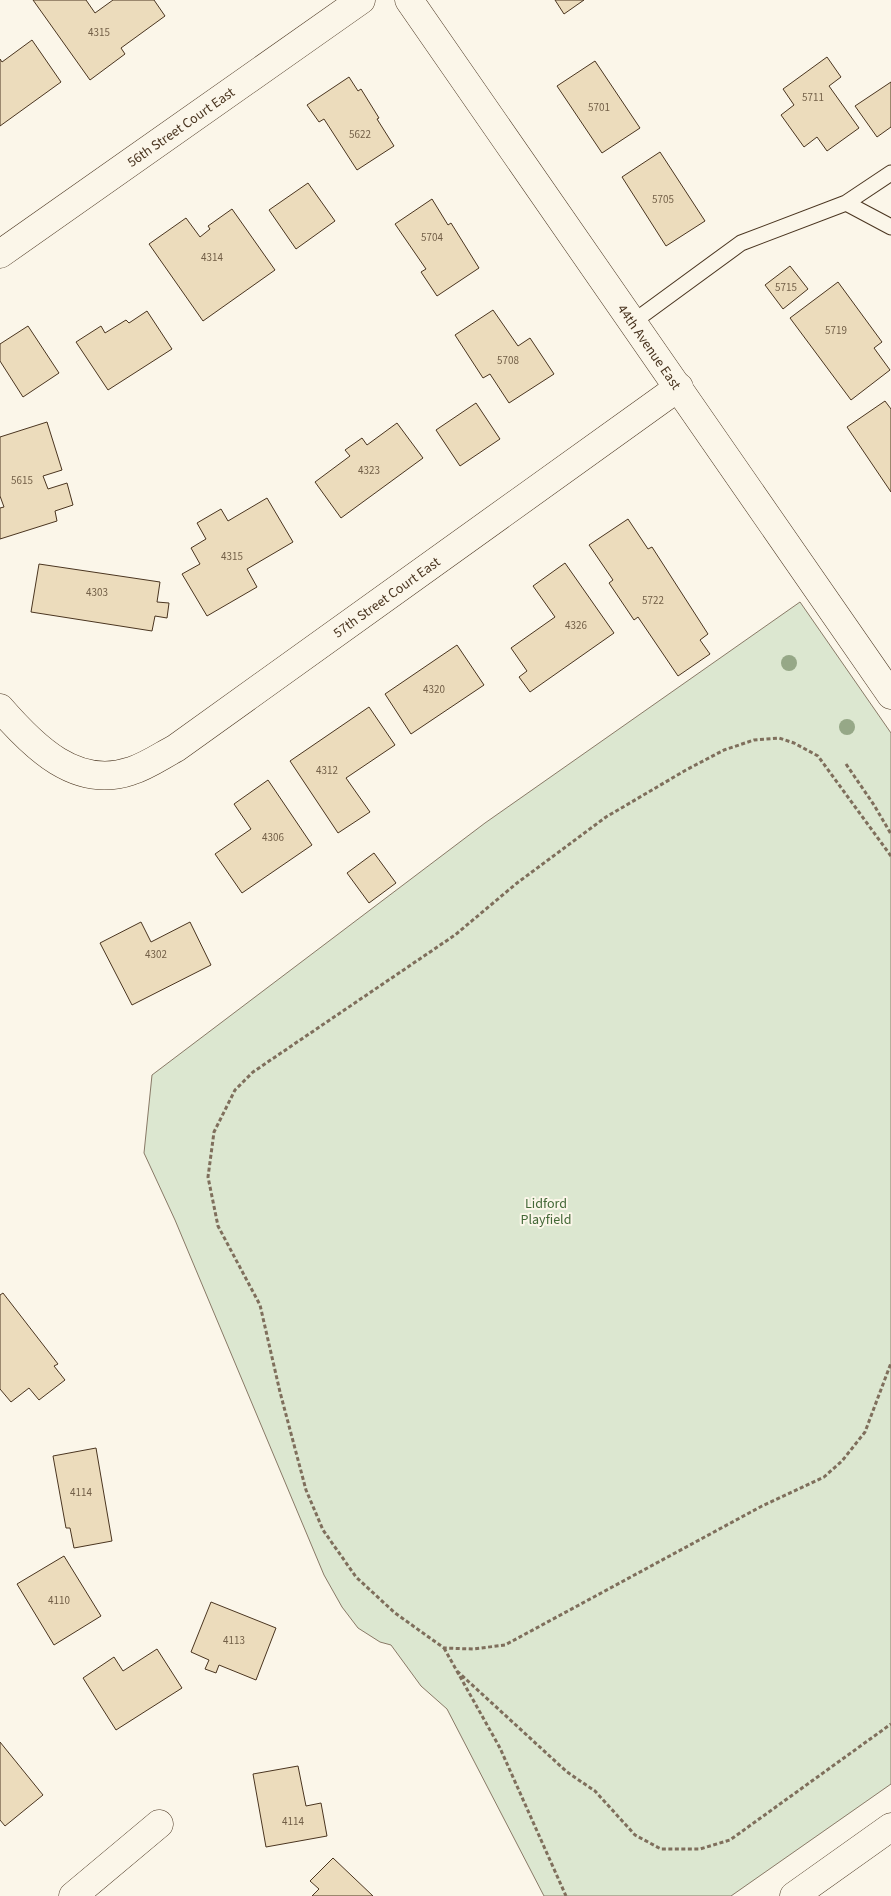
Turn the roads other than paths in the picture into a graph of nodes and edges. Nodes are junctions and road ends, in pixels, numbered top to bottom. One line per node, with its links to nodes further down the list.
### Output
1 (361, 0): 6 (street, 56th Street Court East)
2 (409, 0): 7 (street, 44th Avenue East)
3 (891, 173): 4 (lane)
4 (846, 203): 5 (lane); 7 (lane)
5 (891, 227)
6 (0, 254)
7 (633, 322): 8 (street, 44th Avenue East)
8 (679, 387): 9 (street, 44th Avenue East); 10 (street, 57th Street Court East)
9 (891, 694)
10 (0, 708)
11 (159, 1824): 13 (street)
12 (891, 1827): 14 (street)
13 (73, 1896)
14 (794, 1896)

